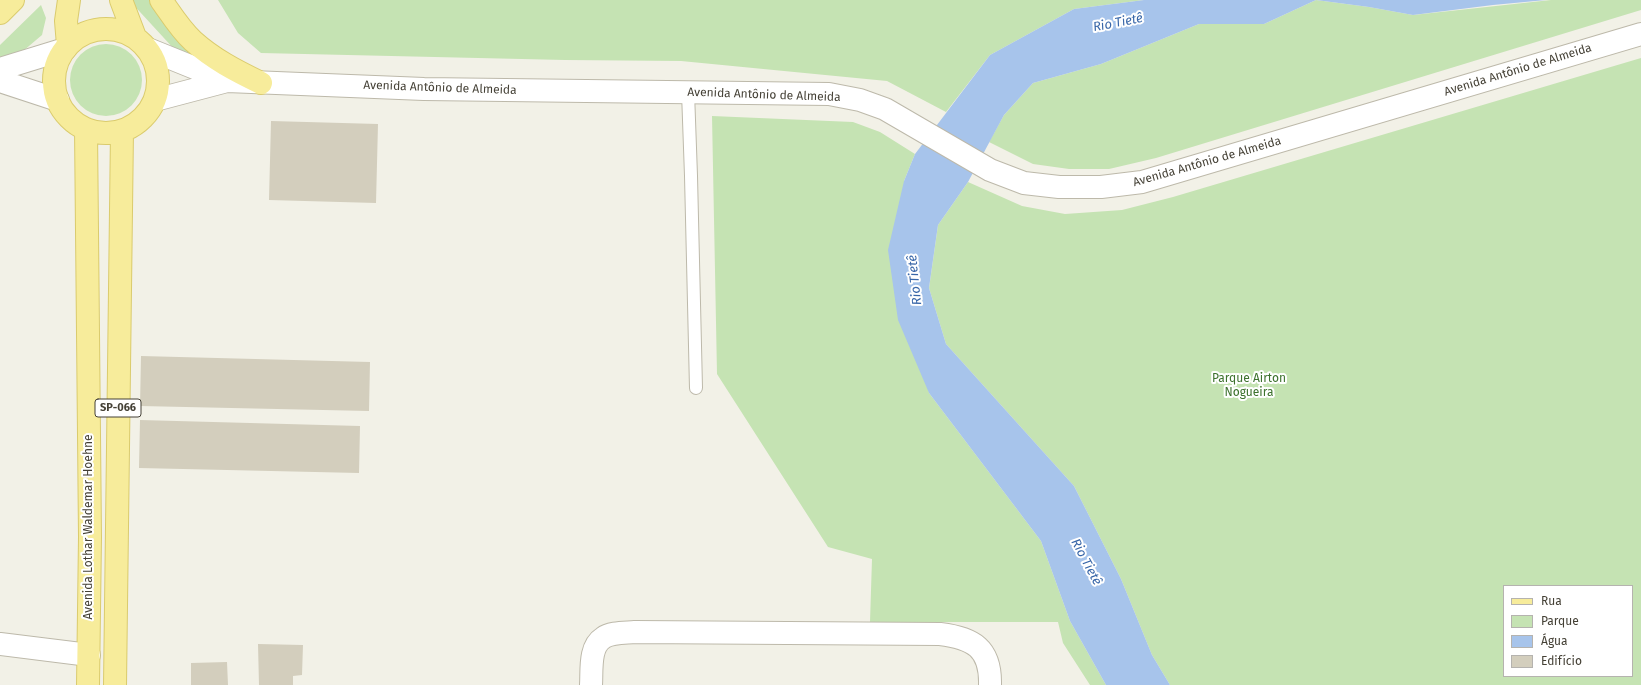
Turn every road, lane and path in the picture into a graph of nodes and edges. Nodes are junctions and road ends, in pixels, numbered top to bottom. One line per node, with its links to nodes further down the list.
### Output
1 (14, 0): 5 (main road)
2 (69, 0): 8 (main road)
3 (121, 0): 7 (main road)
4 (161, 0): 12 (main road)
5 (0, 12)
6 (1641, 34): 13 (street, Avenida Antônio de Almeida)
7 (142, 43): 8 (main road); 11 (street, Avenida Antônio de Almeida); 15 (main road)
8 (66, 47): 9 (street); 14 (main road)
9 (0, 69)
10 (0, 81): 14 (street)
11 (227, 81): 12 (street, Avenida Antônio de Almeida); 15 (street, Avenida Antônio de Almeida)
12 (260, 83): 13 (street, Avenida Antônio de Almeida)
13 (688, 92): 18 (lane)
14 (58, 100): 16 (main road)
15 (156, 100): 17 (main road)
16 (86, 129): 17 (main road); 20 (main road, Avenida Lothar Waldemar Hoehne / SP-066)
17 (122, 131): 22 (main road, SP-066)
18 (696, 388)
19 (0, 644): 20 (street)
20 (89, 655): 21 (main road, Avenida Lothar Waldemar Hoehne / SP-066)
21 (88, 685)
22 (115, 685)
23 (591, 685): 24 (street)
24 (990, 685)

